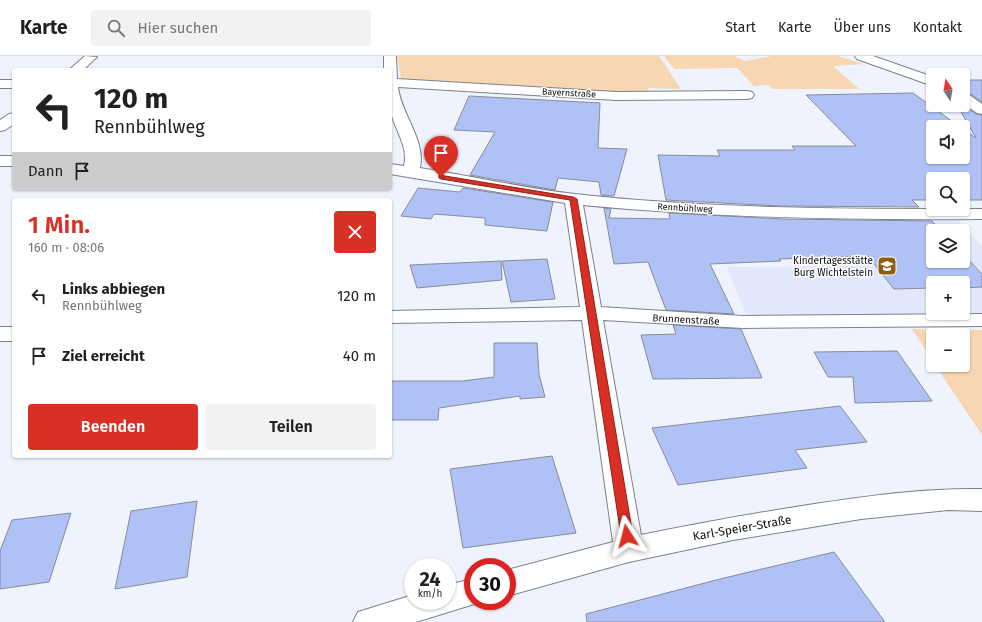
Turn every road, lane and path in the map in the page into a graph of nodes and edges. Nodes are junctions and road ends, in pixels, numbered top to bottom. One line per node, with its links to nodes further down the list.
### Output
1 (390, 56): 5 (street)
2 (861, 56): 6 (street)
3 (91, 57): 4 (street)
4 (77, 68)
5 (390, 68)
6 (926, 79)
7 (0, 84): 8 (street)
8 (12, 84)
9 (392, 84): 11 (street, Bayernstraße)
10 (392, 89): 17 (street)
11 (747, 95)
12 (12, 118): 13 (street)
13 (0, 127)
14 (0, 161): 15 (street)
15 (12, 161)
16 (392, 169): 17 (street, Rennbühlweg)
17 (410, 172): 18 (street, Rennbühlweg)
18 (573, 199): 19 (street, Rennbühlweg); 20 (street)
19 (982, 214)
20 (591, 313): 21 (street, Brunnenstraße); 22 (street, Brunnenstraße); 26 (street)
21 (392, 317)
22 (982, 320)
23 (0, 334): 24 (street)
24 (12, 334)
25 (982, 500): 26 (street, Karl-Speier-Straße)
26 (629, 550): 27 (street, Karl-Speier-Straße)
27 (516, 581)
28 (410, 610): 29 (street)
29 (369, 622)

